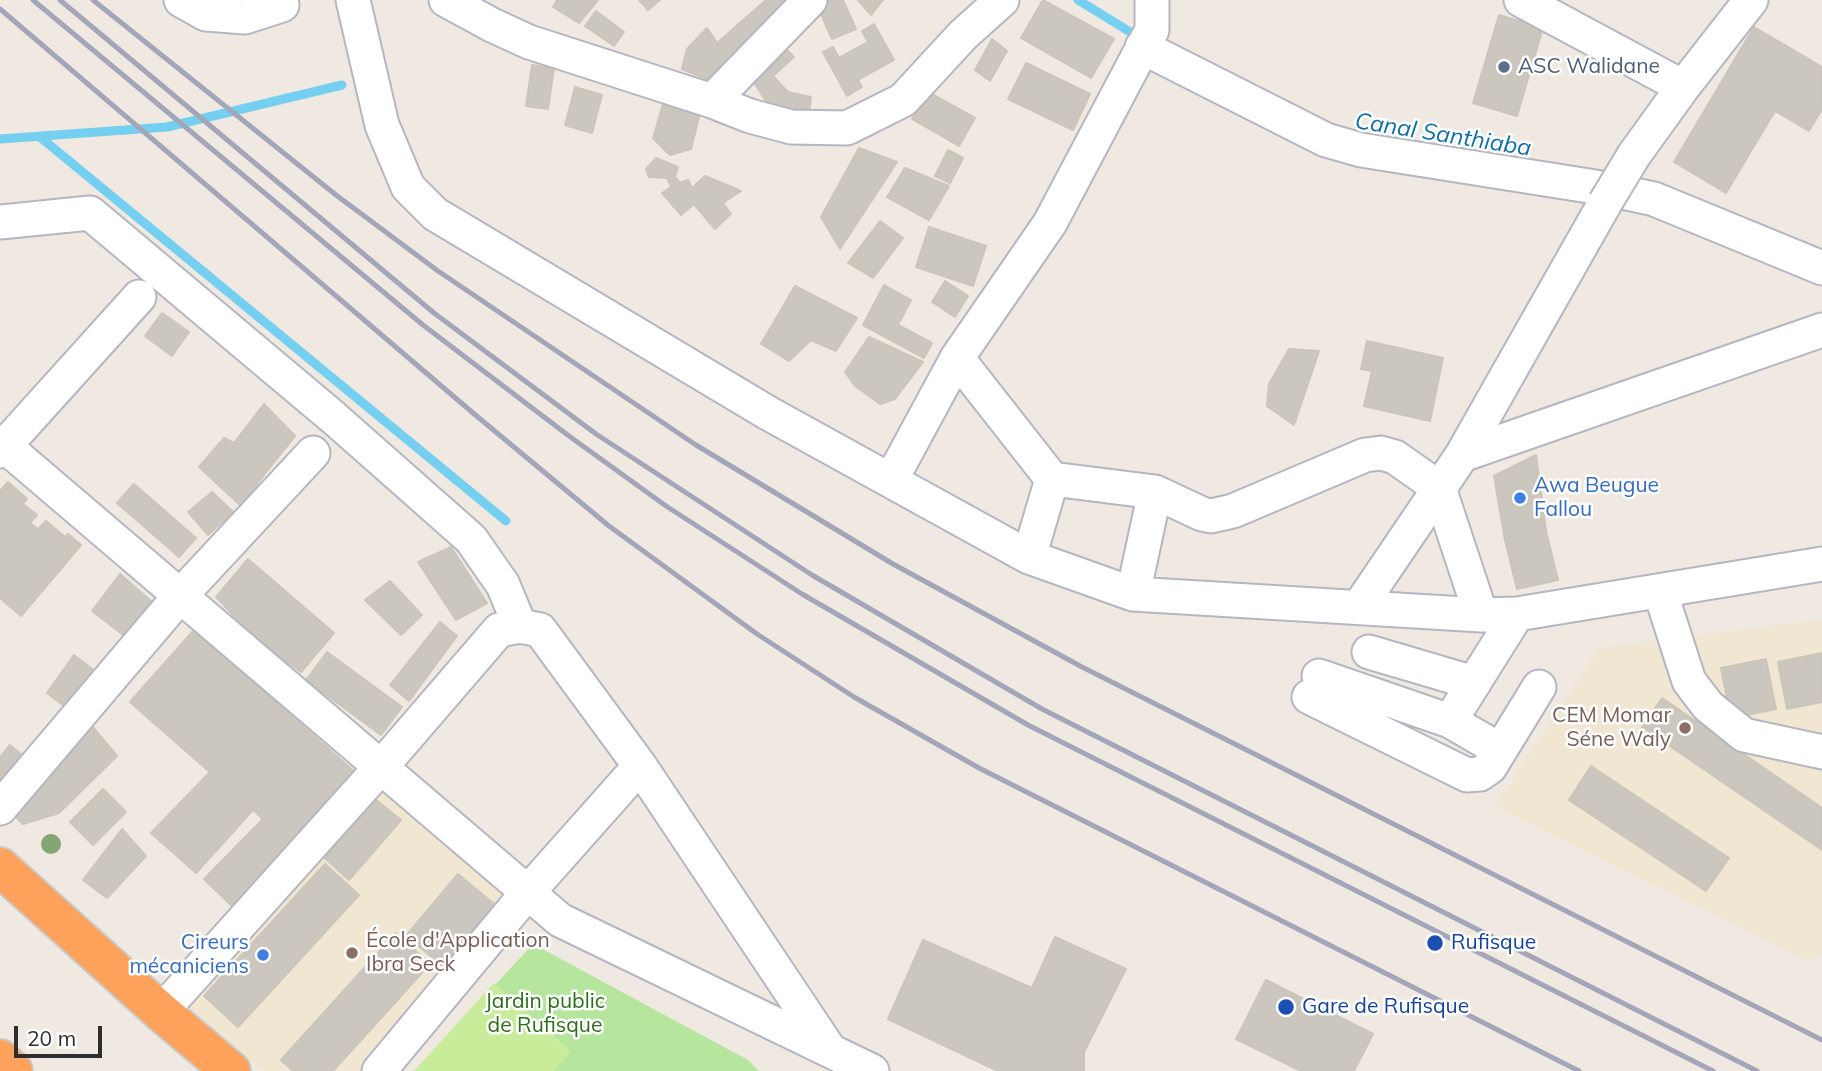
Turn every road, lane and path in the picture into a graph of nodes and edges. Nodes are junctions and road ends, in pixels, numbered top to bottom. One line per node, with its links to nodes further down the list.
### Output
1 (181, 0): 9 (street)
2 (353, 0): 22 (street)
3 (446, 0): 12 (street)
4 (810, 0): 12 (street)
5 (1002, 0): 12 (street)
6 (1153, 0): 10 (street)
7 (1521, 0): 11 (street)
8 (1751, 0): 11 (street)
9 (282, 5)
10 (1142, 47): 14 (street); 17 (street)
11 (1683, 87): 20 (street, bridge)
12 (712, 101)
13 (0, 222): 33 (street)
14 (1822, 268)
15 (139, 297): 18 (street)
16 (1822, 330): 20 (street)
17 (957, 358): 21 (street); 22 (street)
18 (1, 446): 29 (street)
19 (313, 453): 29 (street)
20 (1462, 455): 23 (street)
21 (1052, 479): 24 (street); 25 (street)
22 (891, 480): 25 (street)
23 (1439, 488): 24 (street); 30 (street); 32 (street)
24 (1155, 492): 28 (street)
25 (1029, 557): 28 (street)
26 (1822, 564): 27 (street)
27 (1660, 591): 31 (street); 42 (street)
28 (1133, 594): 30 (street)
29 (180, 596): 44 (street); 45 (street)
30 (1359, 607): 32 (street)
31 (1517, 614): 32 (street); 35 (street)
32 (1481, 615)
33 (520, 626): 43 (street); 44 (street)
34 (1369, 652): 35 (street)
35 (1474, 683): 39 (street)
36 (1314, 687): 38 (street)
37 (1539, 687): 41 (street)
38 (1354, 704): 39 (street); 40 (street)
39 (1439, 718): 40 (street); 41 (street)
40 (1412, 748): 41 (street)
41 (1500, 750)
42 (1822, 752)
43 (640, 766): 47 (street); 49 (street)
44 (381, 767): 47 (street); 48 (street)
45 (0, 808)
46 (0, 867): 48 (highway)
47 (528, 892): 49 (street); 53 (street)
48 (160, 1013): 52 (highway)
49 (829, 1050): 54 (street)
50 (0, 1059): 51 (highway)
51 (13, 1071)
52 (231, 1071)
53 (379, 1071)
54 (872, 1071)

